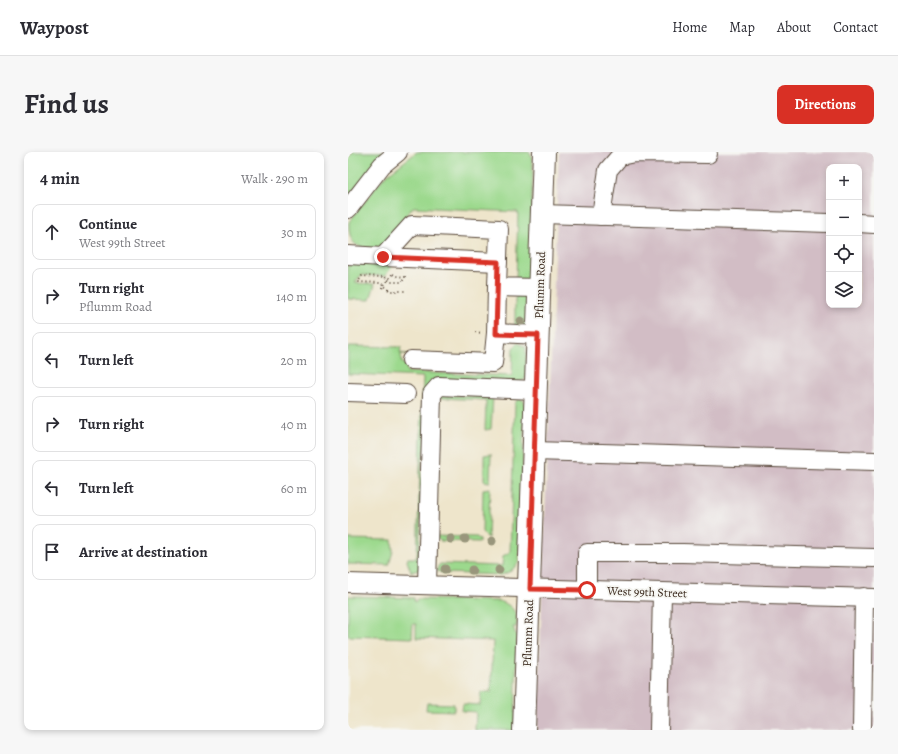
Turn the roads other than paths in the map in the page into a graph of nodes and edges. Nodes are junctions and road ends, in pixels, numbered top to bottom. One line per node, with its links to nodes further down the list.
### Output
1 (398, 152): 4 (street)
2 (544, 152): 5 (main road, Pflumm Road)
3 (708, 154): 6 (street)
4 (348, 209)
5 (542, 214): 6 (street); 14 (main road, Pflumm Road)
6 (602, 216): 7 (street)
7 (826, 223)
8 (862, 223): 9 (street)
9 (874, 224)
10 (348, 254): 11 (street)
11 (383, 257): 12 (street); 12 (street)
12 (498, 262): 13 (street)
13 (497, 287): 14 (street); 15 (street)
14 (539, 288): 16 (main road, Pflumm Road)
15 (496, 334): 16 (street); 17 (street)
16 (538, 335): 18 (main road, Pflumm Road)
17 (411, 360)
18 (536, 390): 21 (main road, Pflumm Road); 25 (street)
19 (348, 392): 20 (street)
20 (406, 394)
21 (534, 451): 22 (street); 26 (main road, Pflumm Road)
22 (874, 461)
23 (874, 558): 27 (street)
24 (348, 583): 25 (street, West 99th Street)
25 (427, 585): 26 (street, West 99th Street)
26 (530, 589): 27 (street, West 99th Street); 30 (main road, Pflumm Road)
27 (587, 590): 28 (street, West 99th Street)
28 (662, 593): 29 (street, West 99th Street); 31 (street)
29 (869, 598): 32 (street)
30 (524, 730)
31 (659, 730)
32 (862, 730)

